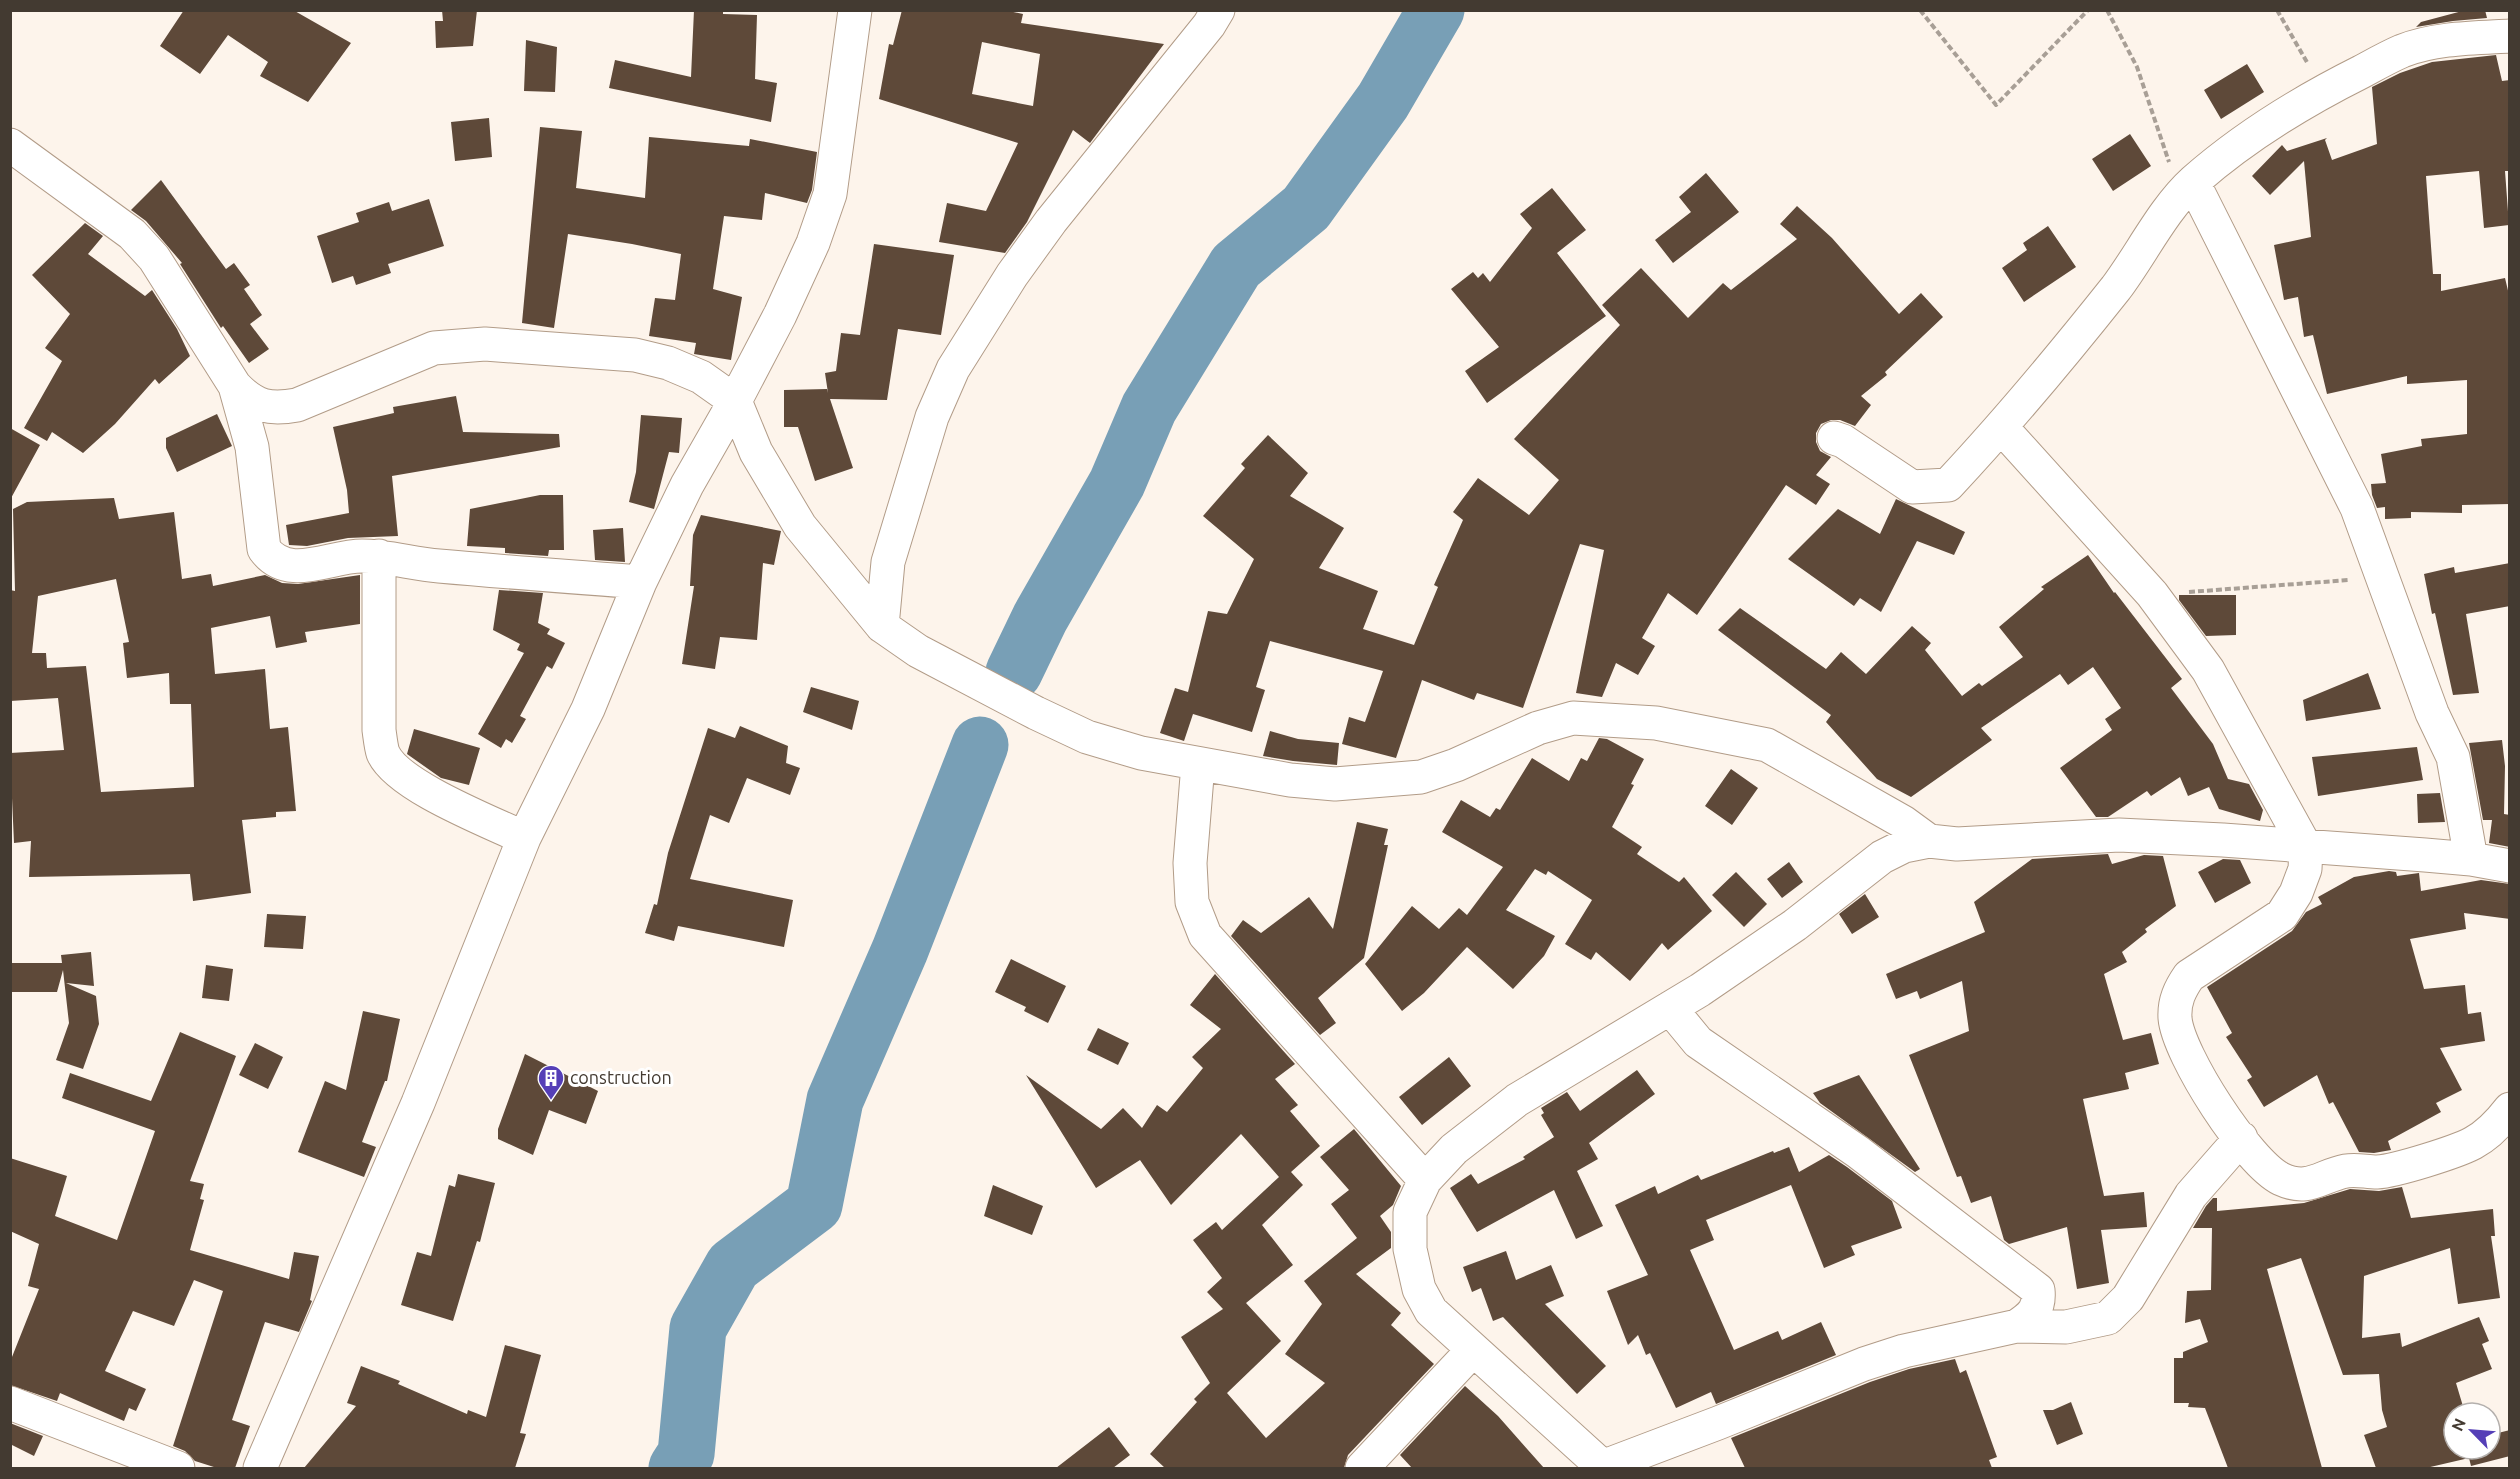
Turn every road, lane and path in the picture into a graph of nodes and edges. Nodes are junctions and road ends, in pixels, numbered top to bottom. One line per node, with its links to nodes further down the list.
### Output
1 (855, 10): 14 (street)
2 (1218, 10): 21 (street)
3 (1920, 10): 4 (path)
4 (2088, 10)
5 (2107, 10): 12 (path)
6 (2277, 10): 10 (path)
7 (2508, 10): 8 (street)
8 (2510, 15)
9 (2510, 36): 10 (street)
10 (2324, 90): 12 (street)
11 (10, 145): 13 (street)
12 (2184, 193): 15 (street); 18 (street)
13 (235, 386): 14 (street); 17 (street)
14 (735, 401): 19 (street); 21 (street)
15 (2002, 428): 16 (street); 20 (street)
16 (1834, 438)
17 (379, 556): 19 (street); 23 (street)
18 (2382, 577): 20 (path); 26 (street)
19 (640, 582): 23 (street)
20 (2152, 594): 25 (street)
21 (882, 626): 22 (street)
22 (1198, 764): 24 (street); 31 (street)
23 (524, 838): 36 (street)
24 (1929, 841): 25 (street); 28 (street)
25 (2306, 848): 26 (street); 30 (street)
26 (2471, 859): 27 (street)
27 (2510, 866)
28 (1670, 1008): 31 (street); 32 (street)
29 (2510, 1109): 30 (street)
30 (2241, 1138): 32 (street)
31 (1425, 1179): 33 (street)
32 (2017, 1326): 38 (street)
33 (1473, 1350): 37 (street); 38 (street)
34 (10, 1403): 35 (street)
35 (178, 1468)
36 (260, 1468)
37 (1362, 1468)
38 (1603, 1468)

